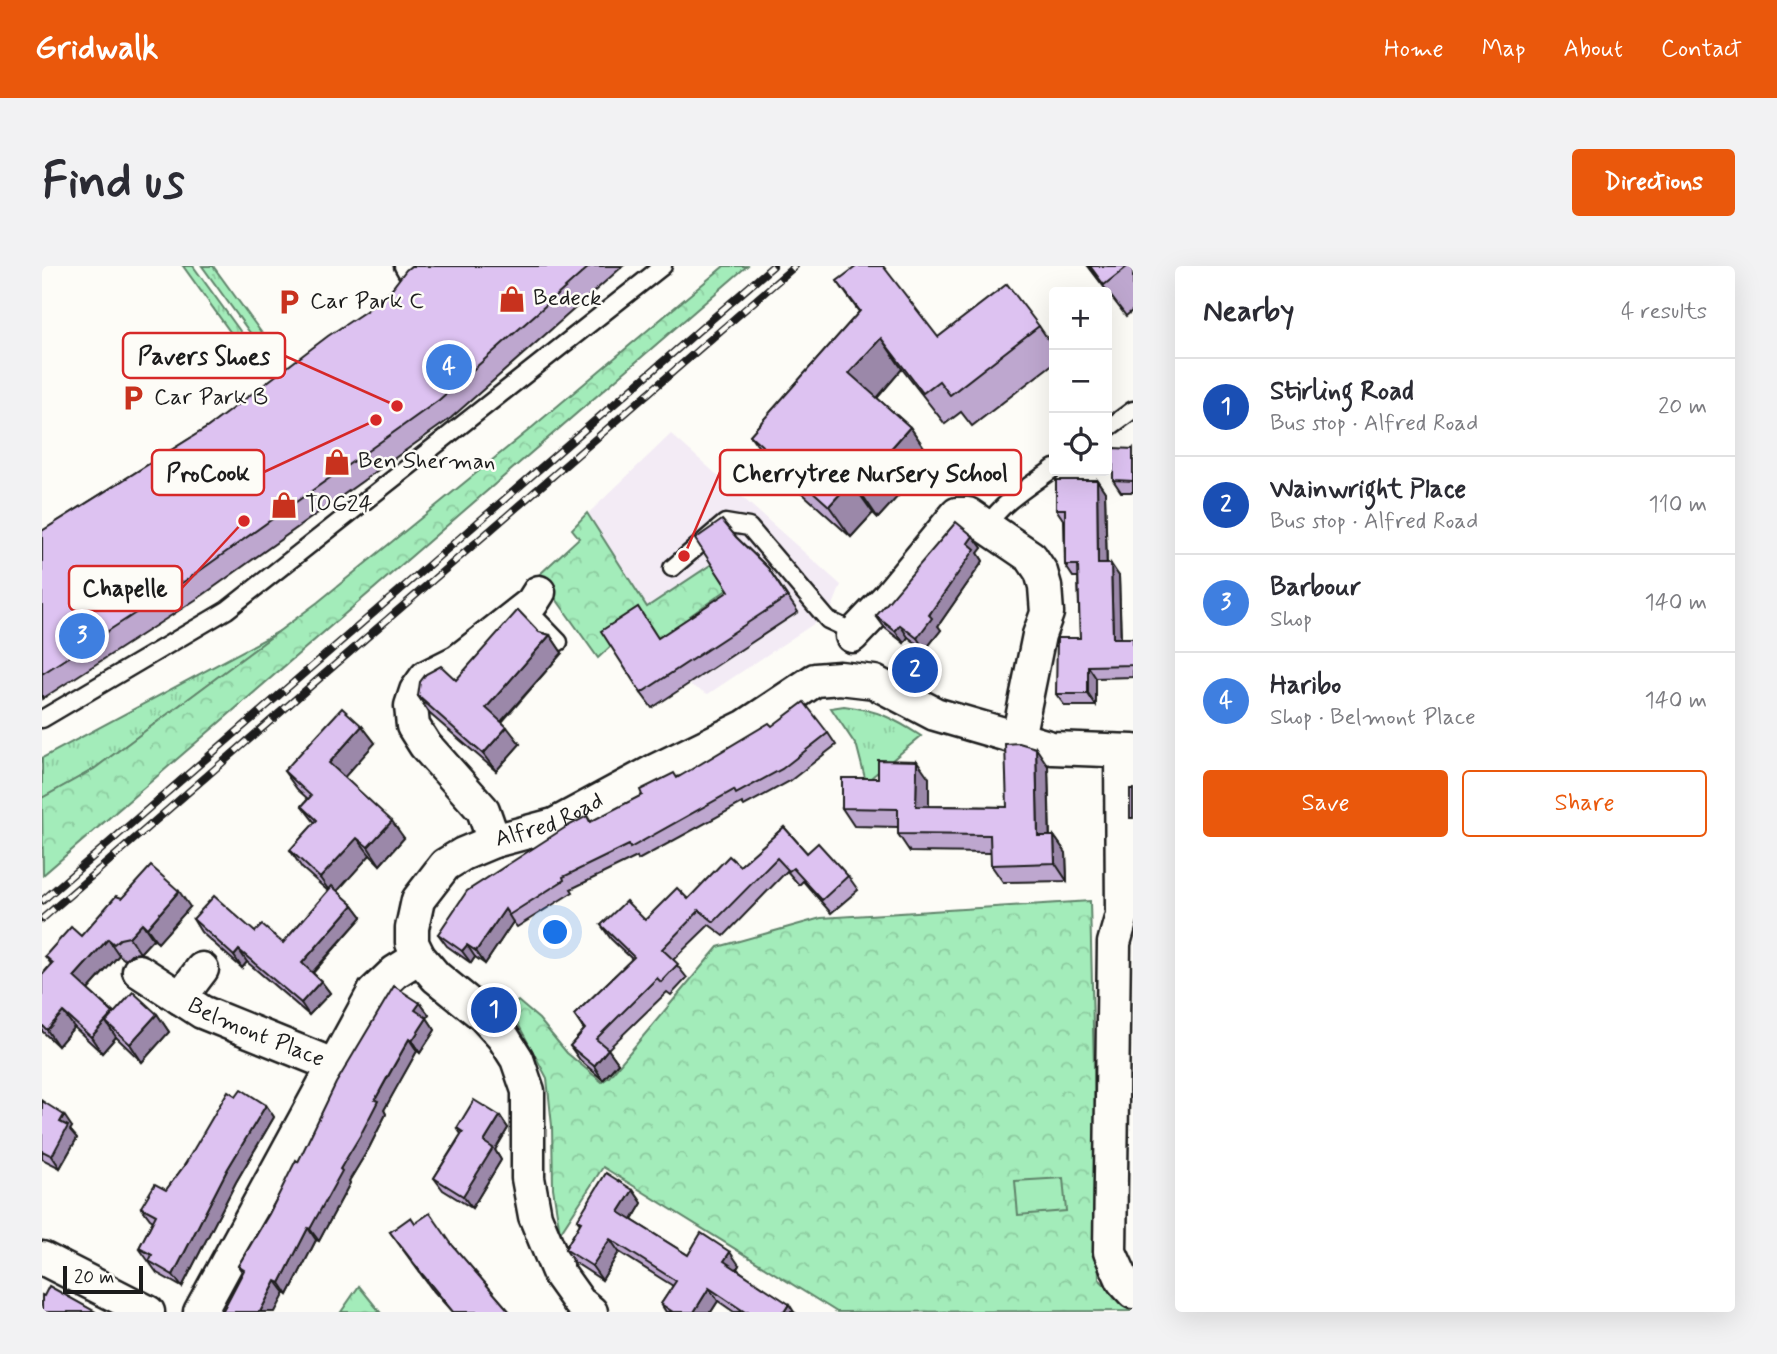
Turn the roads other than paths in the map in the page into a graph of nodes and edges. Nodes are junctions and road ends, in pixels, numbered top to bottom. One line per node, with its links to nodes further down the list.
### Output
1 (403, 266): 3 (lane)
2 (663, 266): 12 (lane)
3 (395, 301)
4 (1133, 410): 5 (lane)
5 (1112, 425)
6 (1049, 472): 7 (lane)
7 (986, 527): 10 (street); 13 (street)
8 (673, 568): 10 (lane)
9 (533, 600): 11 (lane); 15 (street)
10 (852, 636)
11 (559, 642)
12 (42, 719)
13 (1018, 738): 14 (street, Alfred Road); 15 (street, Alfred Road)
14 (1127, 751): 22 (street)
15 (494, 841): 16 (street, Alfred Road)
16 (419, 957): 20 (street); 25 (street)
17 (202, 969): 19 (street, Belmont Place)
18 (139, 971): 19 (street, Belmont Place)
19 (180, 998): 20 (street, Belmont Place)
20 (333, 1065): 24 (street)
21 (42, 1258): 23 (street)
22 (1133, 1292)
23 (148, 1312)
24 (200, 1312)
25 (591, 1312)

